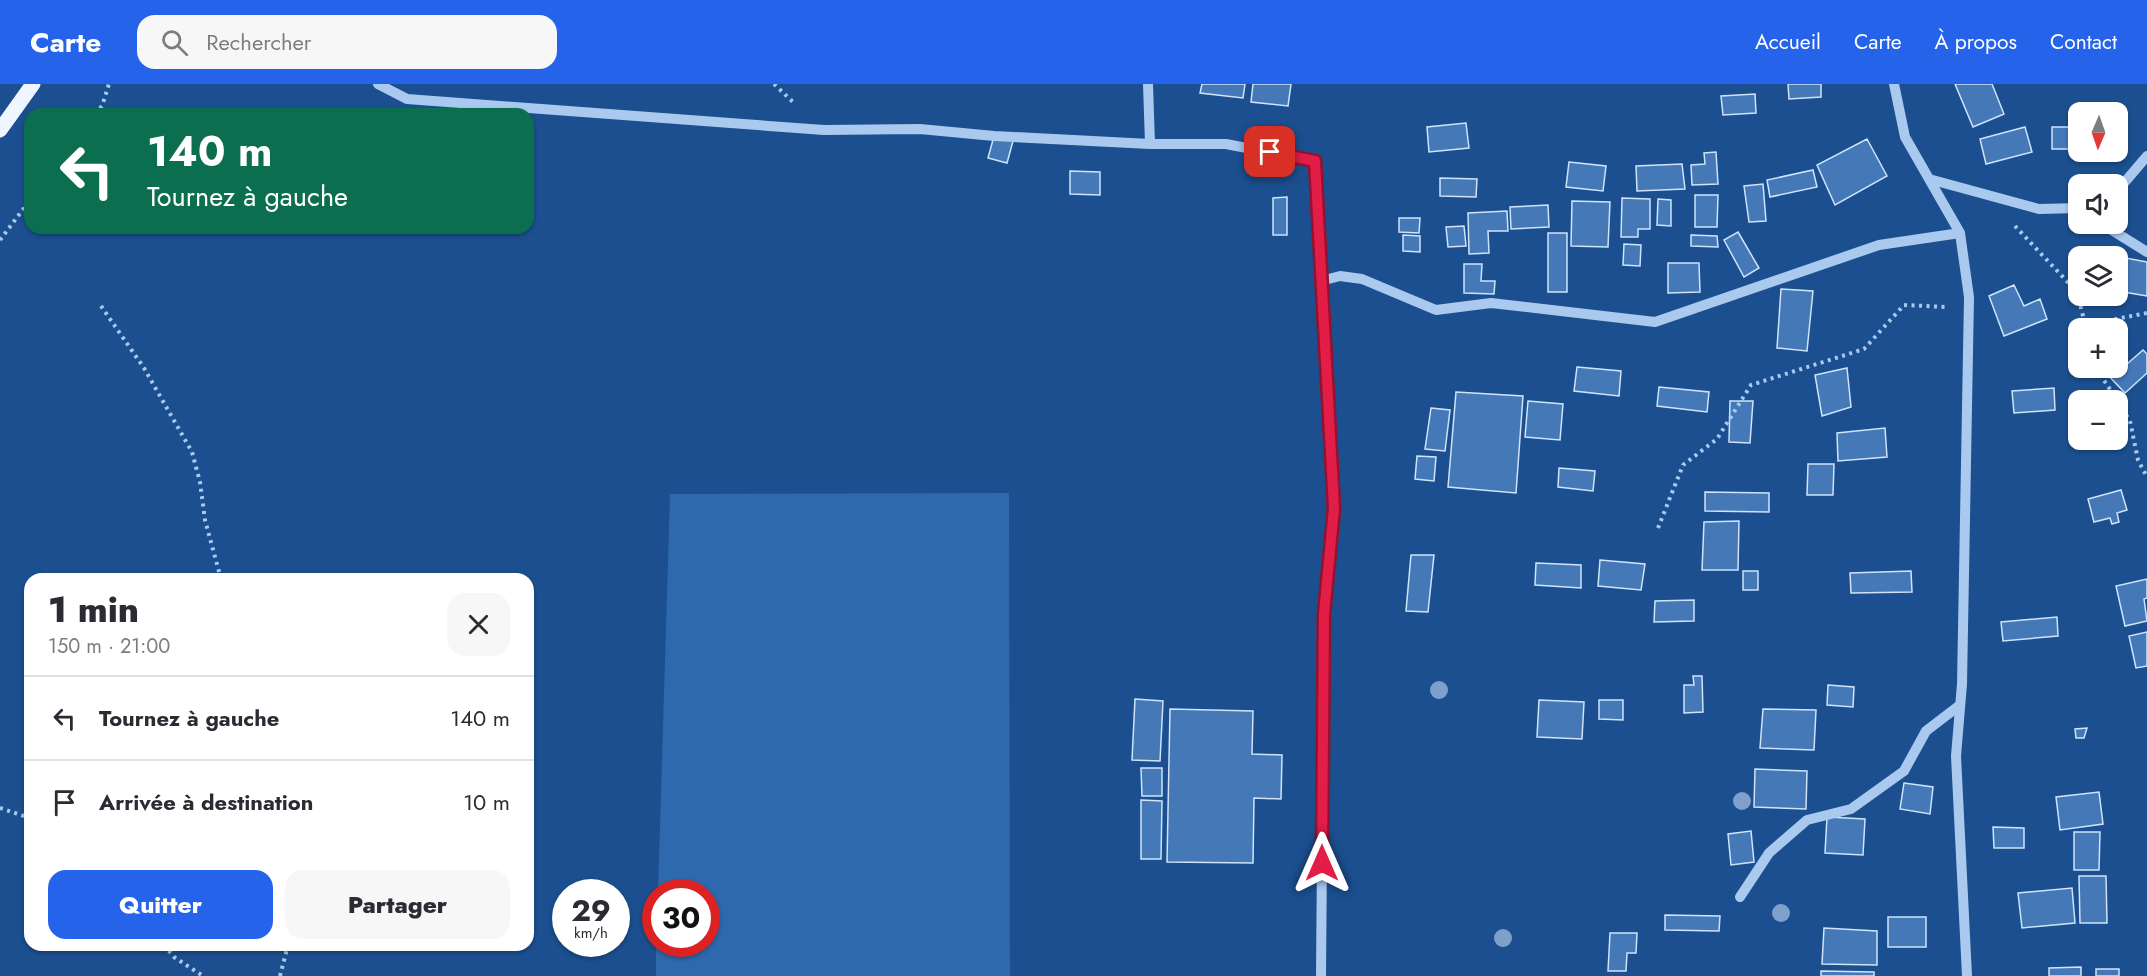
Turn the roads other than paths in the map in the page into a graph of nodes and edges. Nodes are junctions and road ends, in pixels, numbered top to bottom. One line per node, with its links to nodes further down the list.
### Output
1 (33, 84): 7 (main road)
2 (378, 84): 5 (street)
3 (1148, 84): 8 (street)
4 (1894, 84): 11 (street)
5 (523, 108)
6 (534, 109): 8 (street)
7 (0, 130)
8 (1150, 144): 16 (street)
9 (2147, 156): 10 (street)
10 (2128, 178)
11 (1929, 180): 12 (street); 13 (street)
12 (2068, 209)
13 (1960, 233): 16 (street); 17 (street)
14 (2118, 234): 15 (street)
15 (2147, 252)
16 (1321, 281): 19 (street)
17 (1960, 705): 18 (street); 20 (street)
18 (1740, 897)
19 (1321, 976)
20 (1967, 976)

